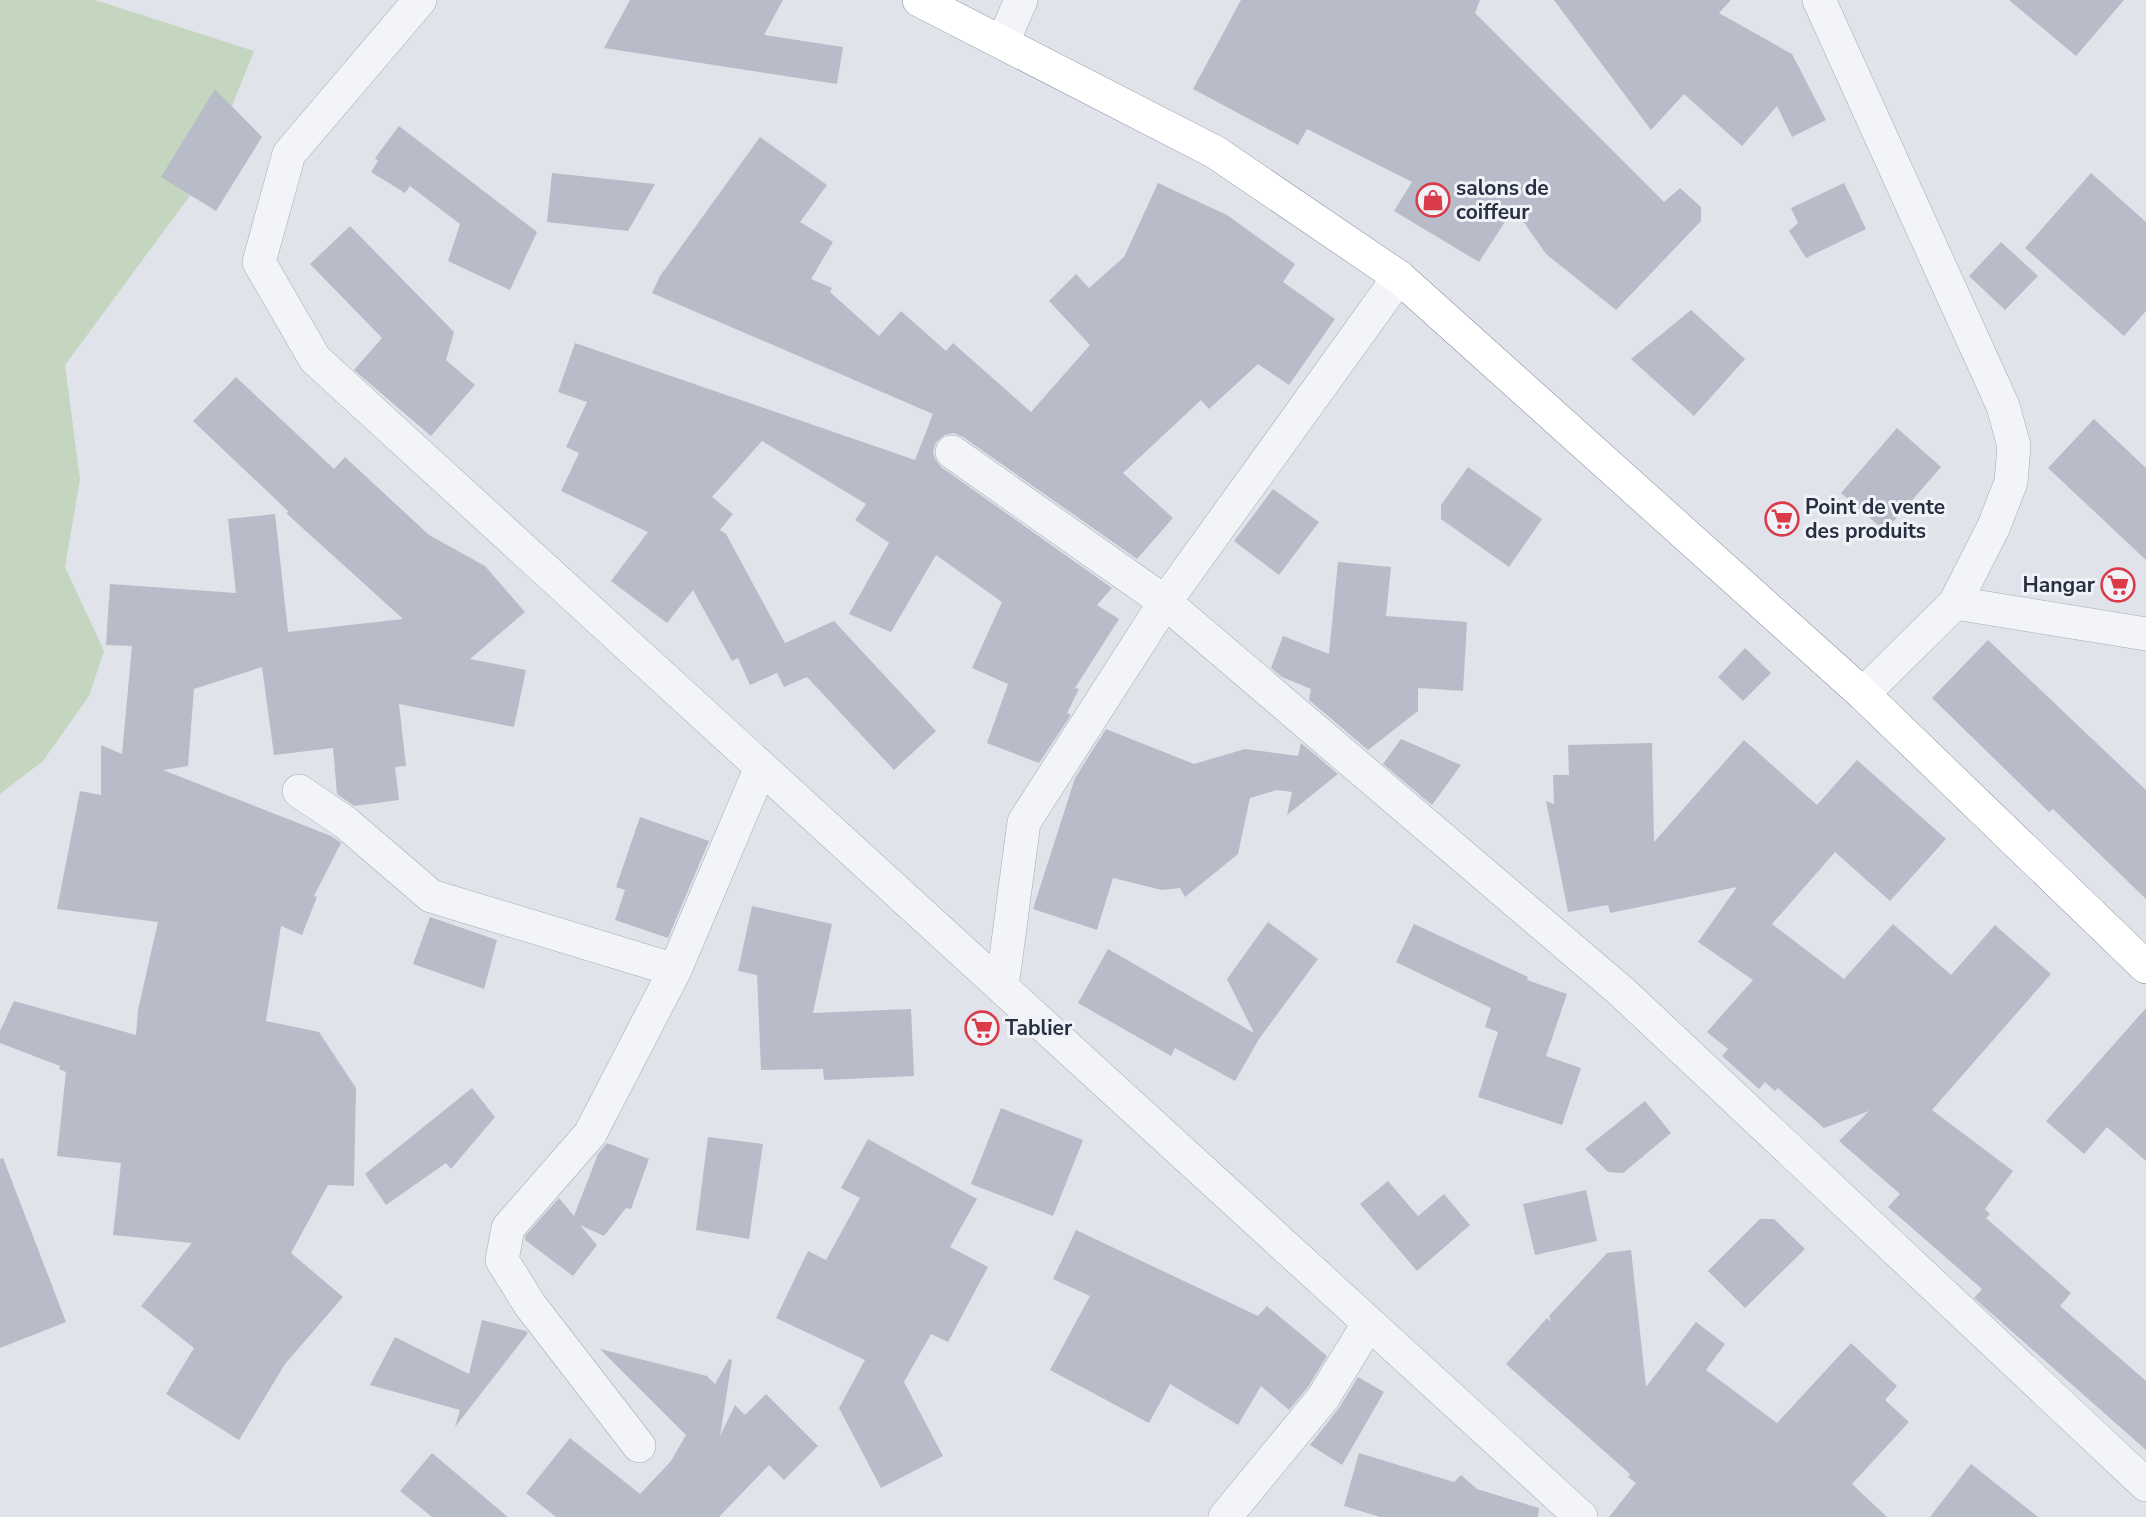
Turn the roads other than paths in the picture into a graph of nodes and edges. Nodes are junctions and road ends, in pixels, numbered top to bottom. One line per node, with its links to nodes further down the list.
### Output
1 (420, 0): 12 (street)
2 (919, 0): 5 (highway)
3 (1021, 0): 5 (street)
4 (1819, 0): 9 (street)
5 (1003, 42): 6 (highway)
6 (1399, 277): 8 (street); 11 (highway)
7 (952, 452): 8 (street)
8 (1165, 602): 16 (street); 19 (street)
9 (1956, 603): 10 (street); 11 (street)
10 (2146, 634)
11 (1863, 694): 14 (highway)
12 (761, 767): 15 (street); 16 (street)
13 (299, 791): 15 (street)
14 (2146, 967)
15 (675, 970): 18 (street)
16 (1002, 987): 17 (street)
17 (1369, 1323): 20 (street); 21 (street)
18 (639, 1446)
19 (2146, 1485)
20 (1225, 1517)
21 (1581, 1517)

